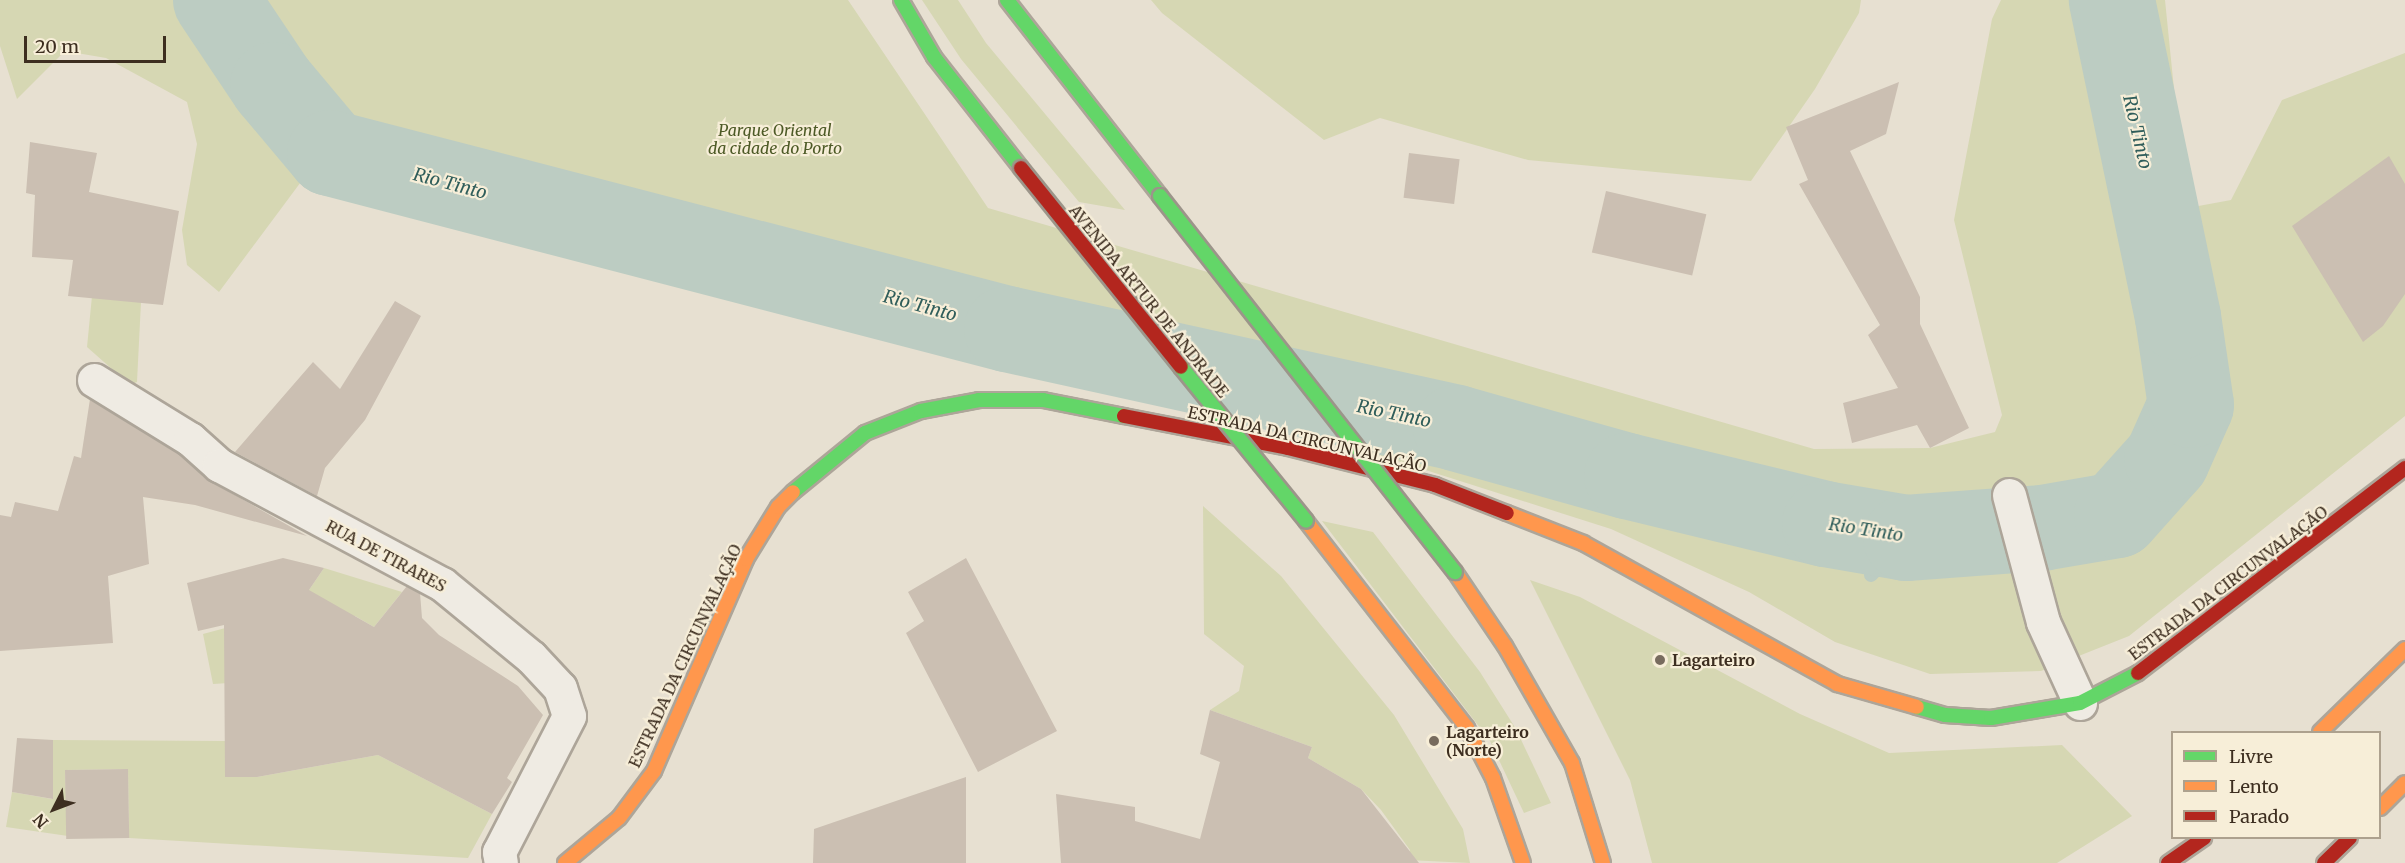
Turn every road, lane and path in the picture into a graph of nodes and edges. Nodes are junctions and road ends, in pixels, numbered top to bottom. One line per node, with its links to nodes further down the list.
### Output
1 (901, 0): 15 (main road, AVENIDA ARTUR DE ANDRADE, bridge)
2 (1008, 0): 16 (main road, bridge)
3 (94, 380): 14 (street, RUA DE TIRARES)
4 (2405, 468): 7 (main road, ESTRADA DA CIRCUNVALAÇÃO)
5 (2009, 495): 7 (street)
6 (2405, 649): 8 (main road)
7 (2080, 703): 13 (main road, ESTRADA DA CIRCUNVALAÇÃO)
8 (2321, 731)
9 (2405, 783): 10 (main road)
10 (2381, 806)
11 (2201, 839): 17 (main road)
12 (2348, 839): 18 (main road)
13 (577, 860)
14 (501, 863)
15 (1522, 863)
16 (1603, 863)
17 (2168, 863)
18 (2324, 863)

